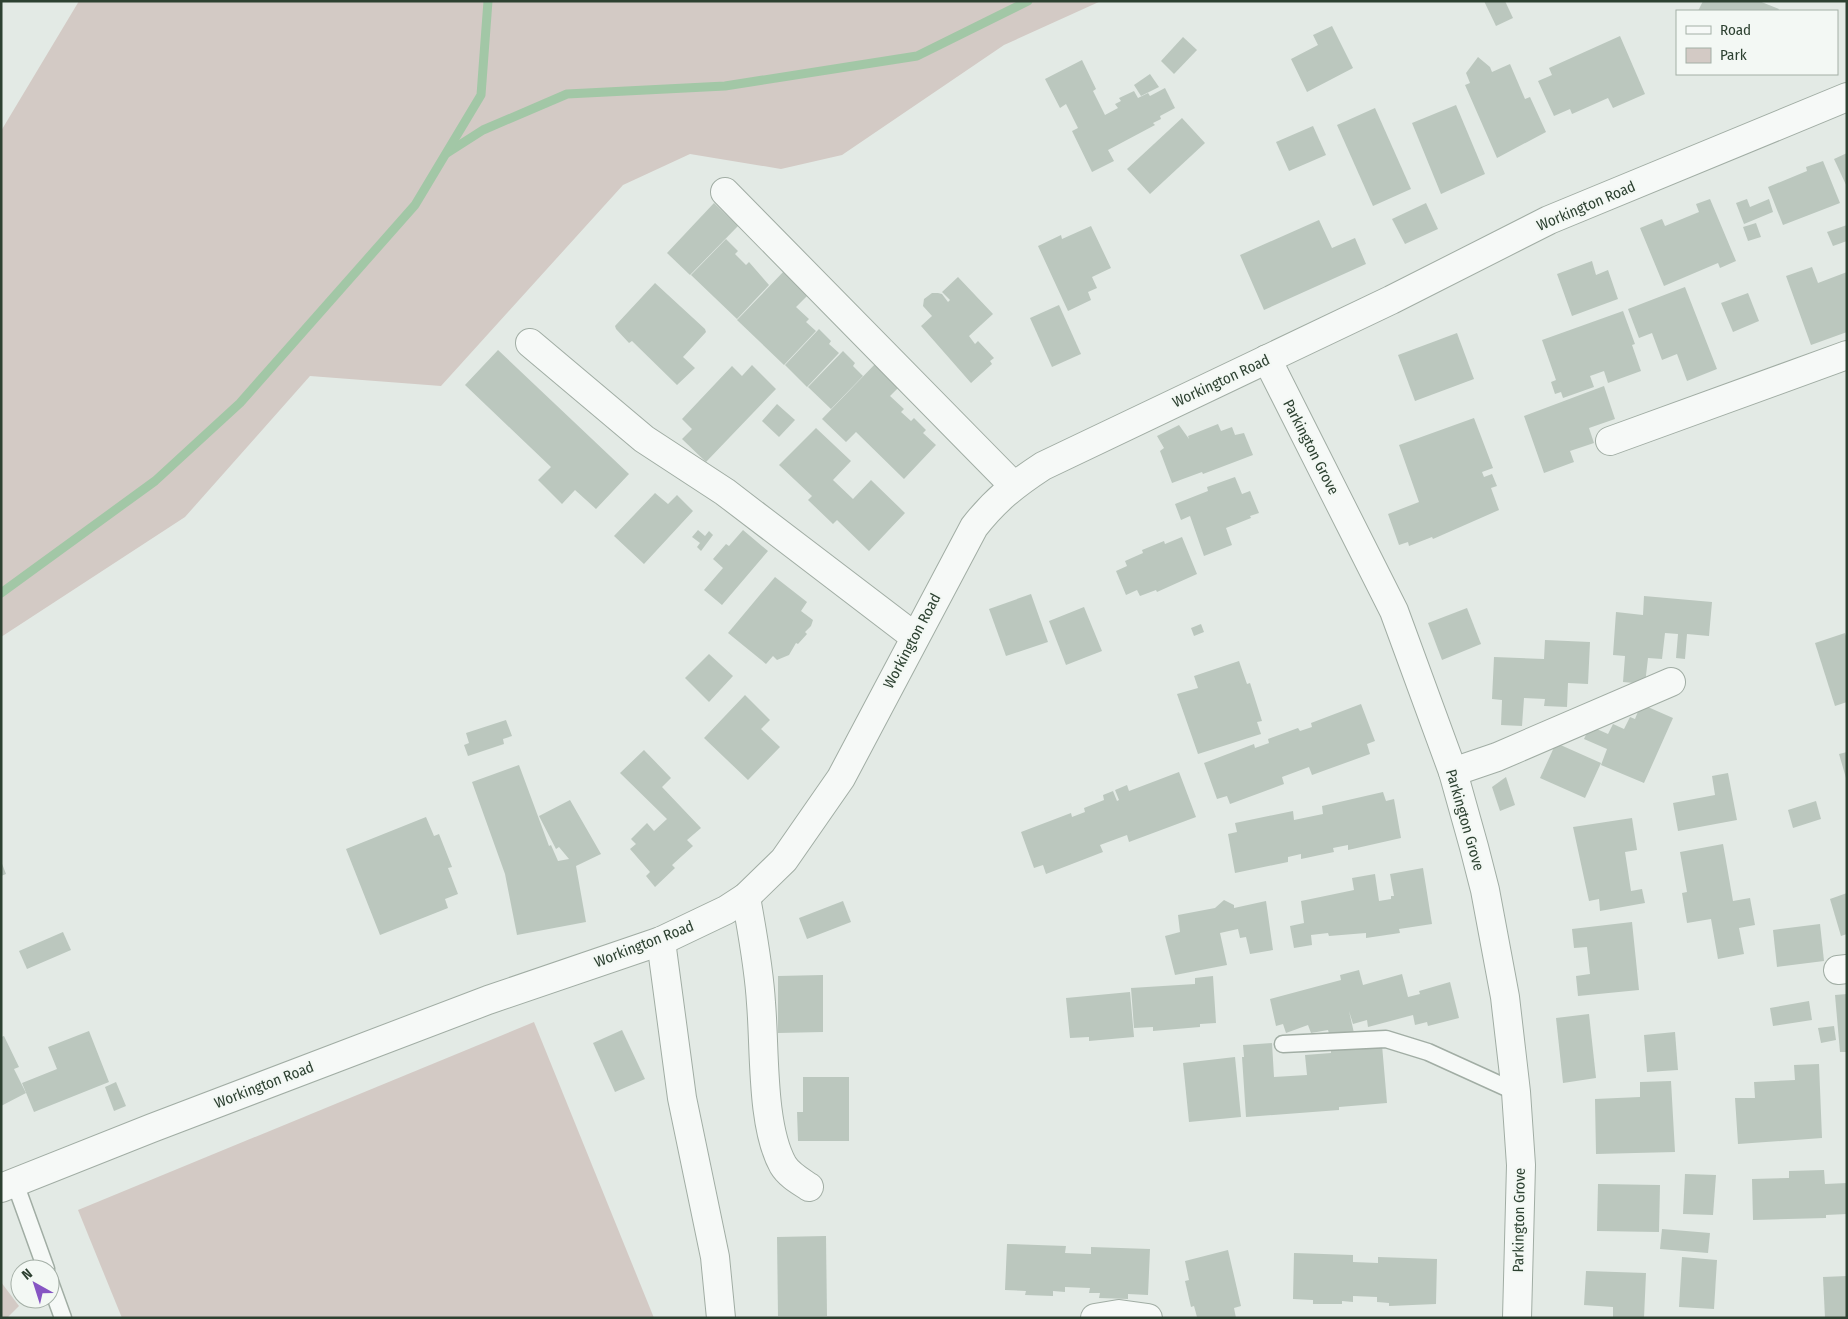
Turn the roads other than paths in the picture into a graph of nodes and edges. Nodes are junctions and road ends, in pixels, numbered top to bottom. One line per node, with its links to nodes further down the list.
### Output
1 (1847, 97): 5 (street, Workington Road)
2 (725, 192): 7 (street)
3 (530, 343): 8 (street)
4 (1847, 355): 6 (street)
5 (1267, 359): 7 (street, Workington Road); 10 (street, Parkington Grove)
6 (1610, 440)
7 (1013, 485): 8 (street, Workington Road)
8 (914, 637): 11 (street, Workington Road)
9 (1671, 682): 10 (street)
10 (1452, 772): 14 (street, Parkington Grove)
11 (746, 897): 12 (street, Workington Road); 16 (street)
12 (661, 941): 15 (street, Workington Road); 18 (street)
13 (1283, 1044): 14 (lane)
14 (1516, 1092): 21 (street, Parkington Grove)
15 (8, 1186): 17 (lane)
16 (809, 1188)
17 (41, 1259)
18 (721, 1318)
19 (1095, 1318): 20 (street)
20 (1148, 1318)
21 (1517, 1318)

